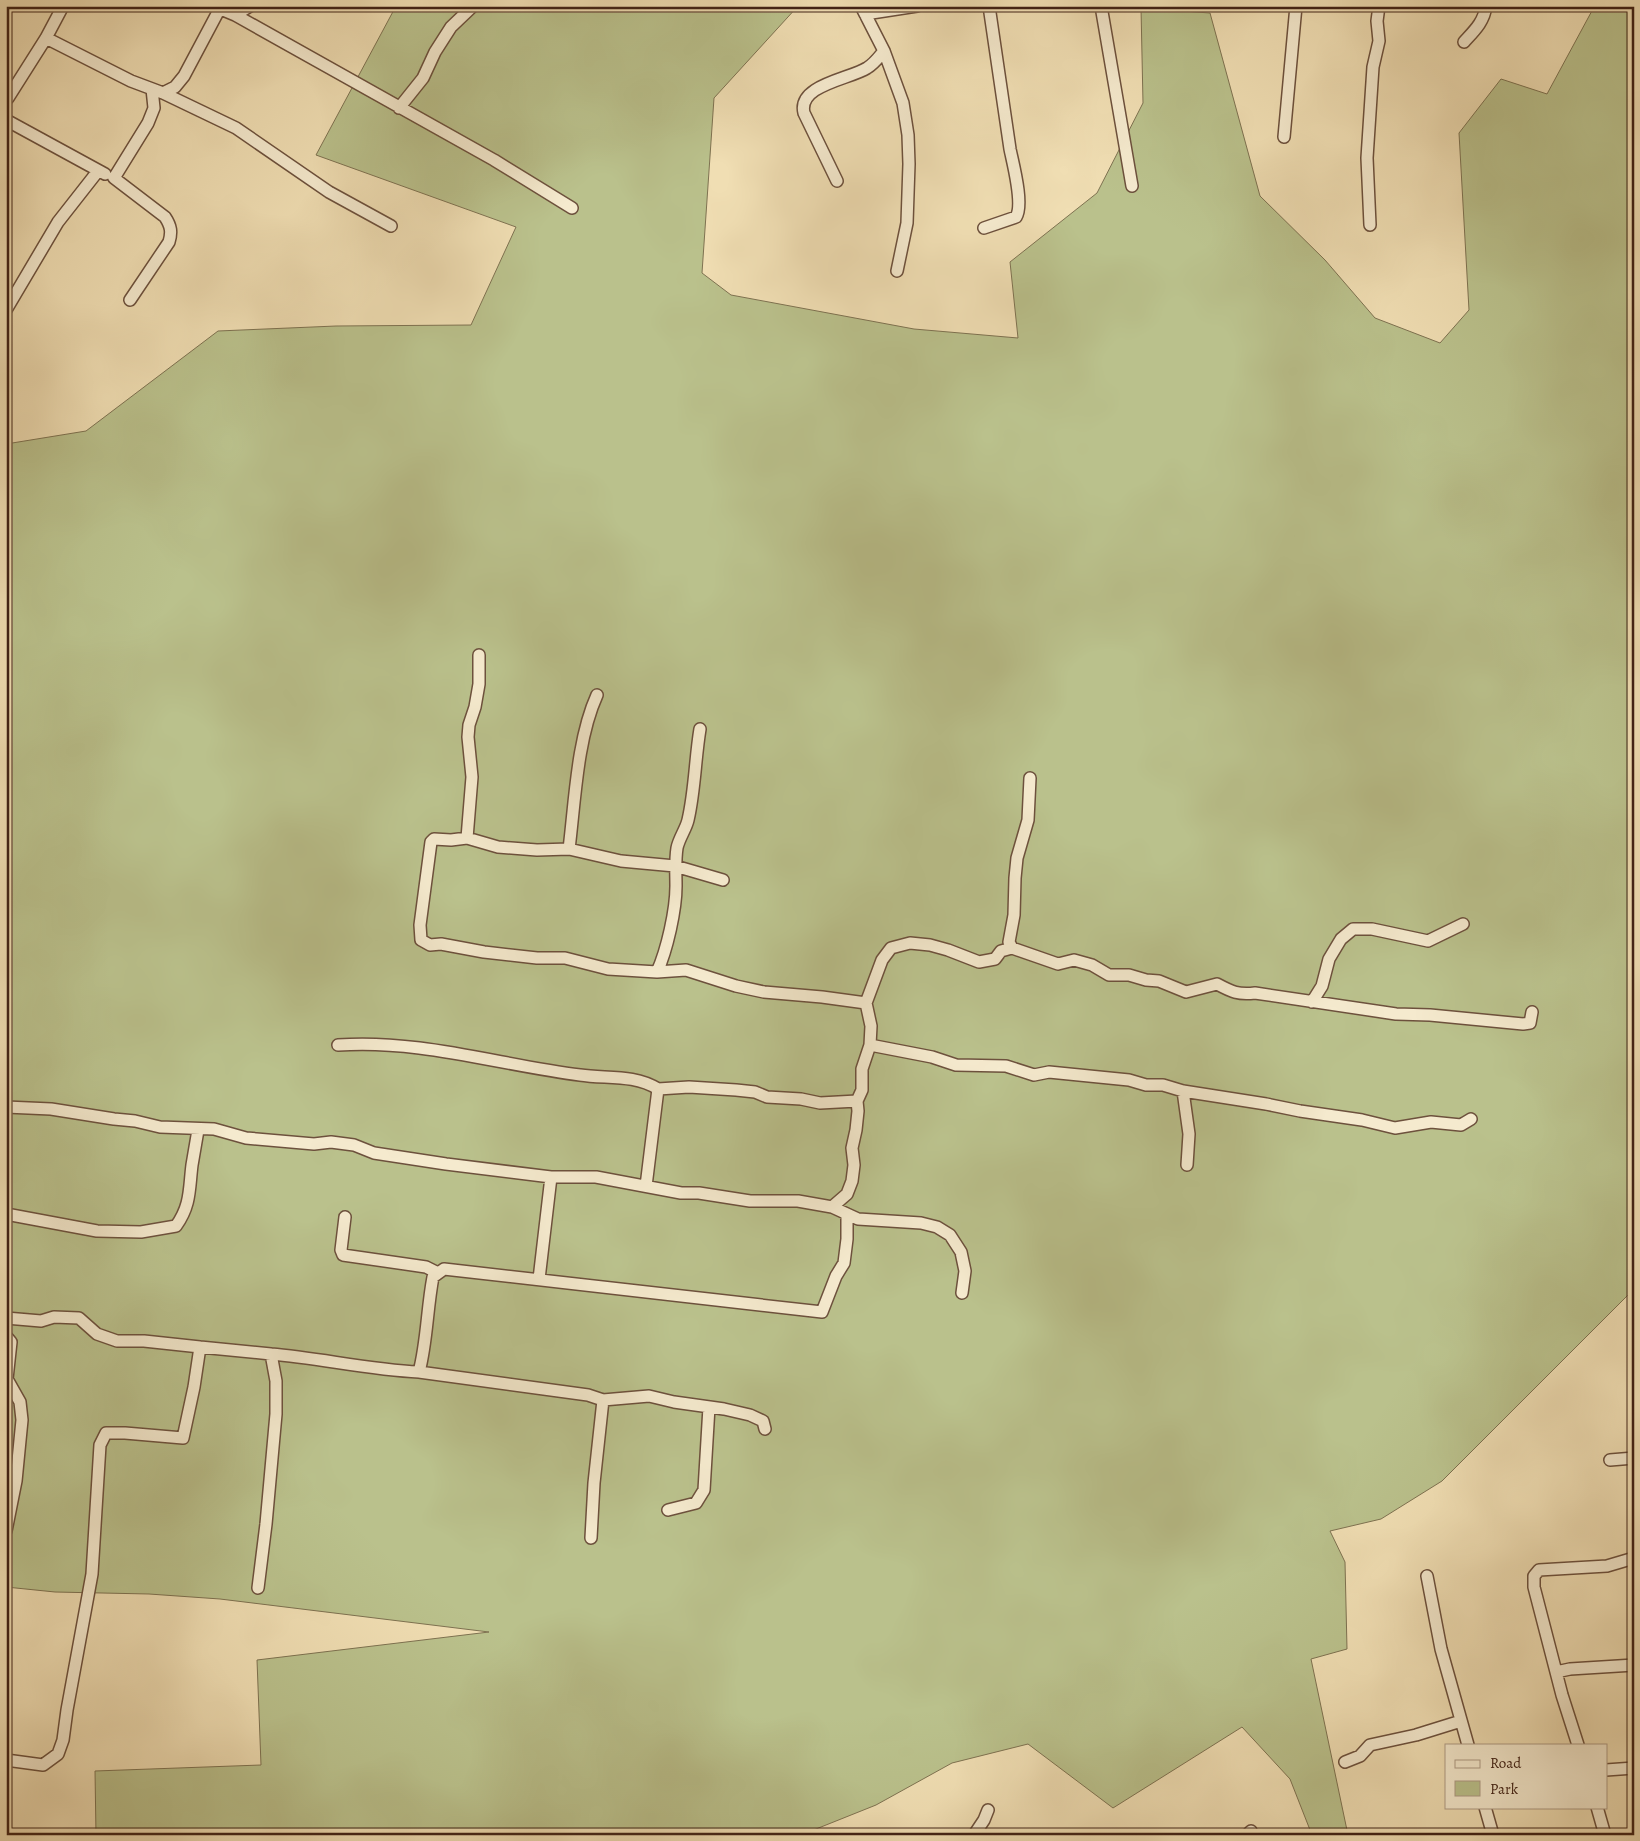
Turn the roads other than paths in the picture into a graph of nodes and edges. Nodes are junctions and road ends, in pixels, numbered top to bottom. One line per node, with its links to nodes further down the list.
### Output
1 (63, 6): 13 (street)
2 (250, 6): 12 (street)
3 (473, 6): 18 (street)
4 (917, 6): 10 (street)
5 (989, 6): 28 (street)
6 (1101, 6): 24 (street)
7 (1296, 6): 20 (street)
8 (1379, 6): 26 (street)
9 (1486, 6): 14 (street)
10 (881, 9): 11 (street)
11 (863, 10): 15 (street)
12 (235, 15): 16 (street); 18 (street)
13 (46, 38): 16 (street); 17 (street)
14 (1464, 42)
15 (884, 51): 23 (street); 29 (street)
16 (157, 91): 22 (street); 27 (street)
17 (7, 99)
18 (399, 108): 25 (street)
19 (6, 120): 21 (street)
20 (1284, 137)
21 (98, 171): 22 (street); 31 (street)
22 (114, 178): 30 (street)
23 (837, 181)
24 (1132, 186)
25 (572, 208)
26 (1370, 225)
27 (391, 226)
28 (984, 228)
29 (897, 271)
30 (130, 300)
31 (6, 310)
32 (479, 655): 36 (street)
33 (596, 695): 37 (street)
34 (700, 729): 38 (street)
35 (1030, 778): 41 (street)
36 (467, 838): 37 (street); 42 (street)
37 (570, 849): 38 (street)
38 (675, 866): 39 (street); 42 (street)
39 (723, 880)
40 (1463, 924): 43 (street)
41 (1012, 948): 43 (street); 44 (street)
42 (657, 972): 44 (street)
43 (1312, 1002): 45 (street)
44 (866, 1003): 47 (street)
45 (1532, 1012)
46 (338, 1045): 48 (street)
47 (870, 1045): 49 (street); 50 (street)
48 (658, 1089): 50 (street); 56 (street)
49 (1182, 1091): 52 (street); 54 (street)
50 (857, 1101): 57 (street)
51 (6, 1107): 53 (street)
52 (1470, 1119)
53 (198, 1130): 55 (street); 58 (street)
54 (1188, 1165)
55 (551, 1177): 56 (street); 62 (street)
56 (646, 1186): 57 (street)
57 (832, 1207): 59 (street)
58 (6, 1214)
59 (847, 1214): 62 (street); 63 (street)
60 (345, 1216): 61 (street)
61 (438, 1273): 62 (street); 68 (street)
62 (539, 1279)
63 (962, 1293)
64 (6, 1318): 66 (street)
65 (6, 1336): 75 (street)
66 (200, 1348): 67 (street); 85 (street)
67 (270, 1354): 68 (street); 79 (street)
68 (419, 1372): 69 (street)
69 (603, 1400): 70 (street); 76 (street)
70 (709, 1407): 71 (street); 74 (street)
71 (765, 1429)
72 (1634, 1458): 73 (street)
73 (1610, 1460)
74 (668, 1510)
75 (6, 1532)
76 (591, 1538)
77 (1634, 1558): 81 (street)
78 (1427, 1576): 82 (street)
79 (258, 1588)
80 (1634, 1664): 81 (street)
81 (1556, 1672): 84 (street)
82 (1461, 1721): 83 (street); 86 (street)
83 (1468, 1744)
84 (1578, 1744)
85 (6, 1760)
86 (1345, 1762)
87 (1634, 1768): 88 (street)
88 (1608, 1770)
89 (1485, 1808): 93 (street)
90 (1597, 1808): 94 (street)
91 (988, 1810): 92 (street)
92 (974, 1835)
93 (1493, 1835)
94 (1605, 1835)

